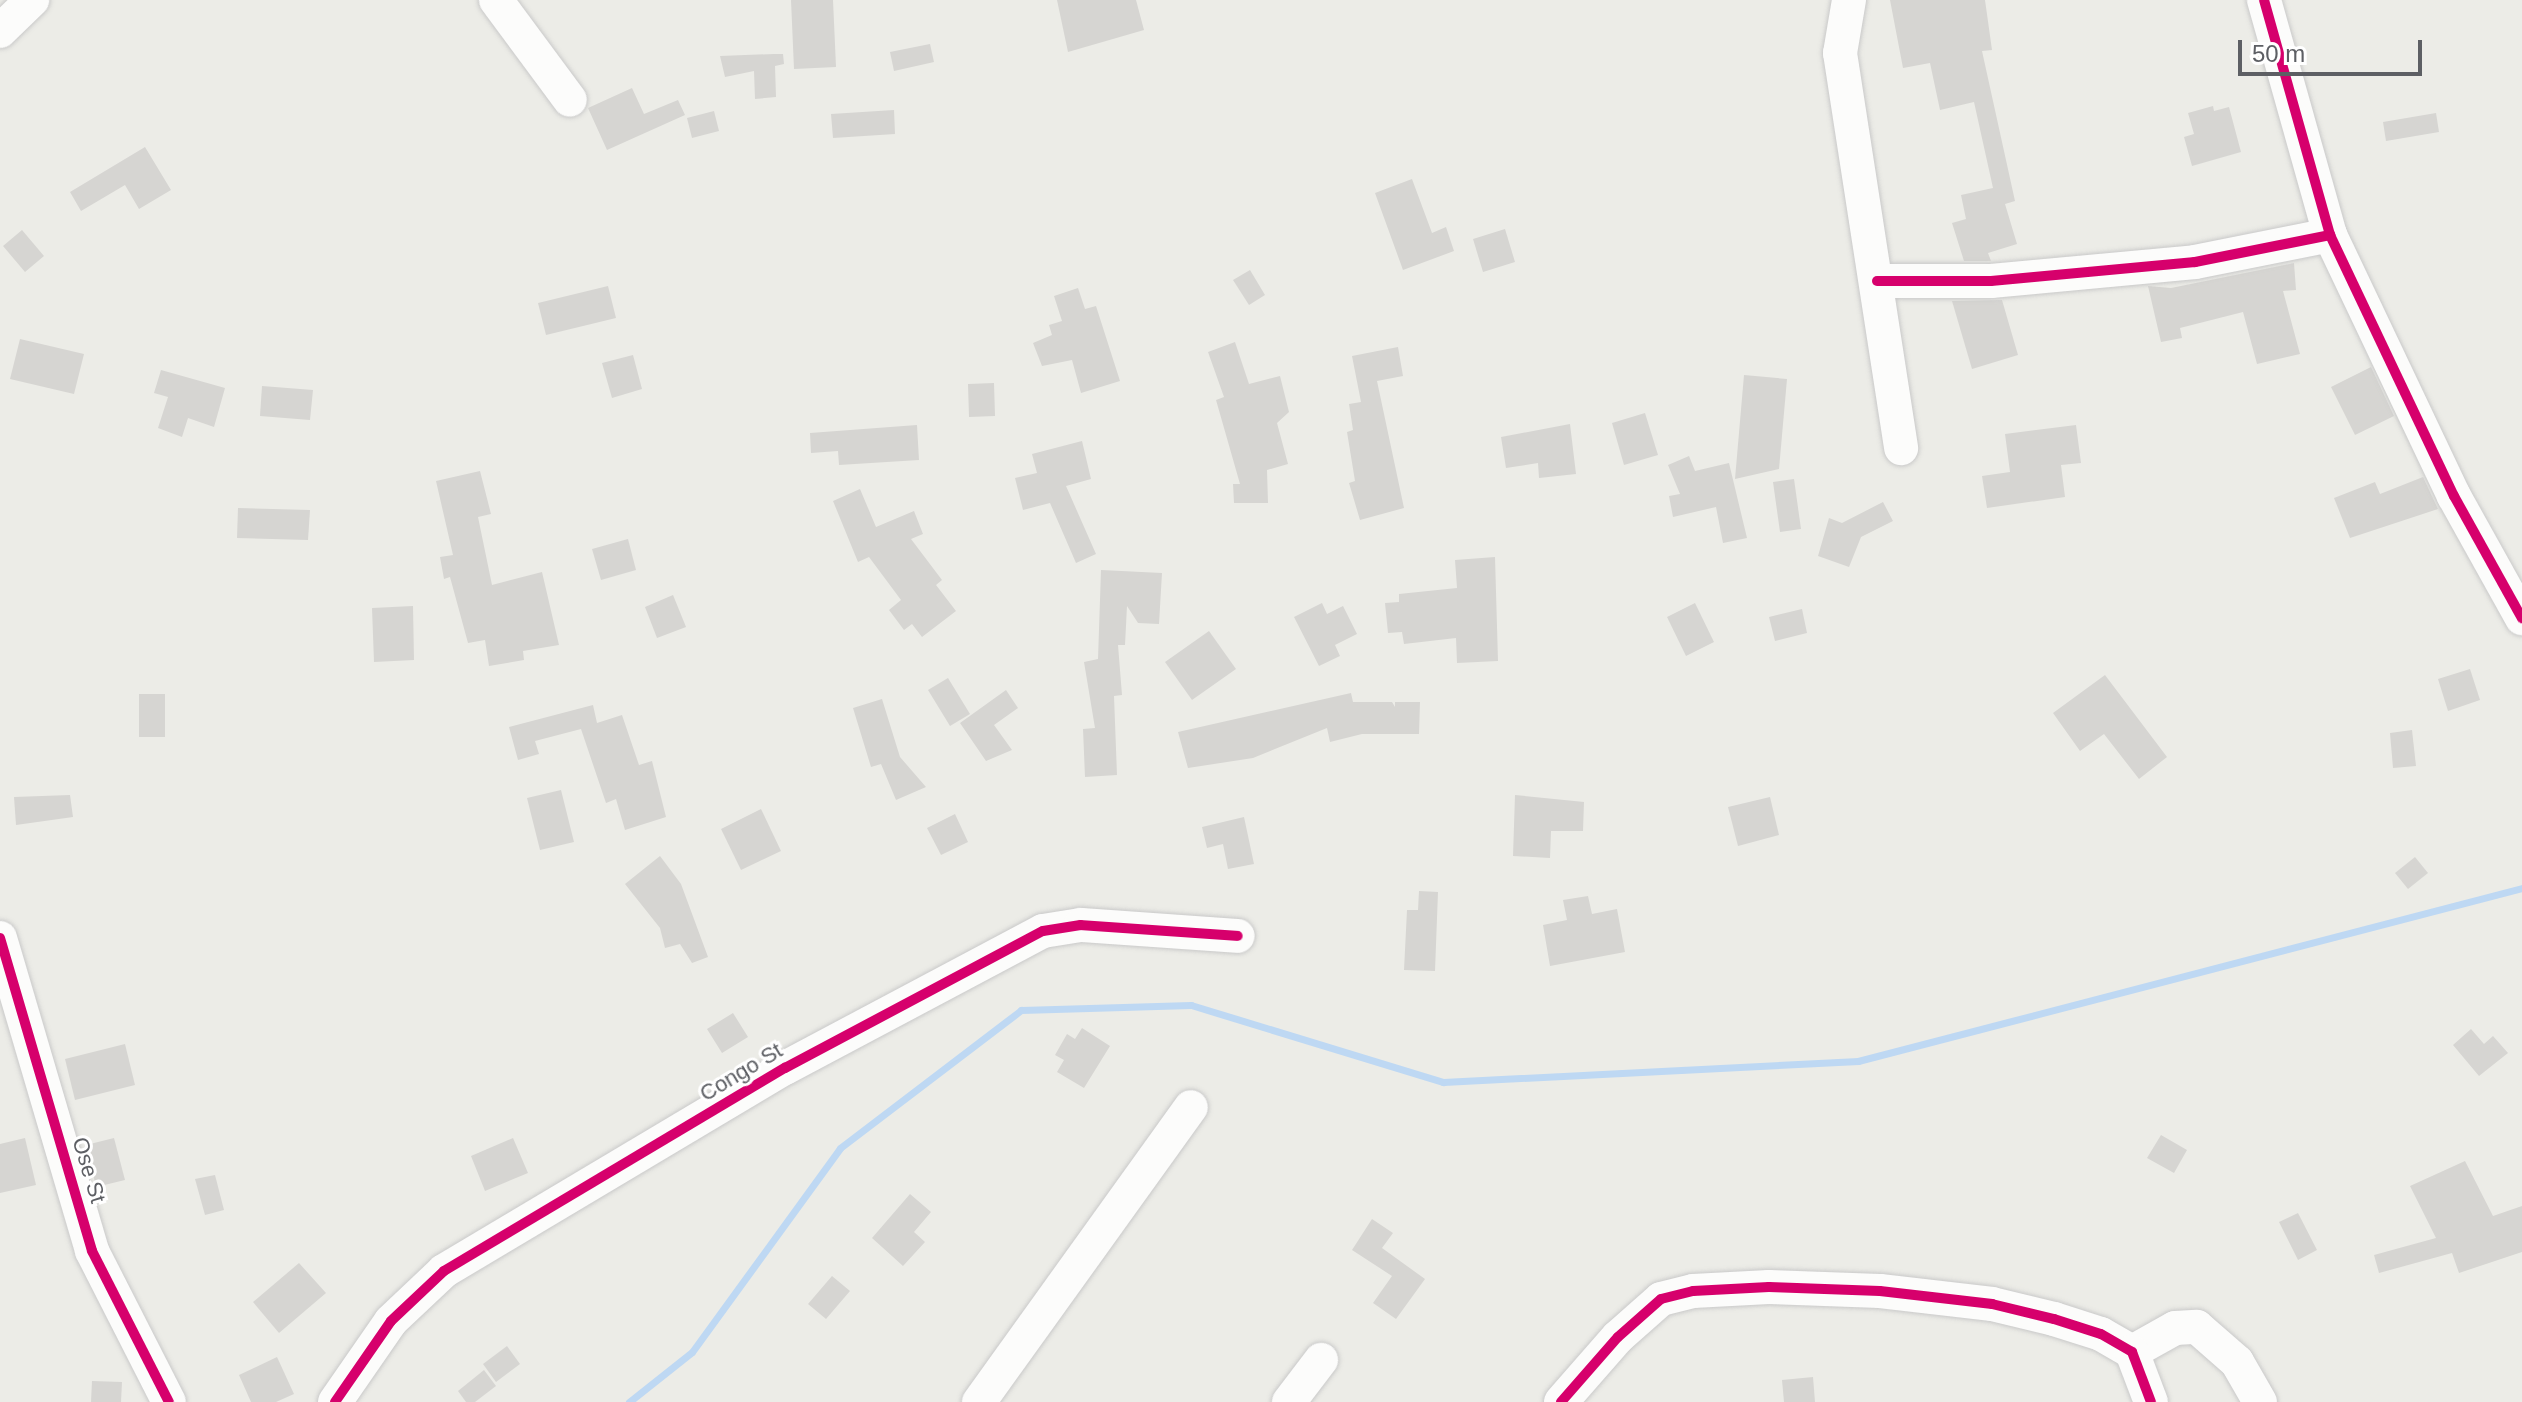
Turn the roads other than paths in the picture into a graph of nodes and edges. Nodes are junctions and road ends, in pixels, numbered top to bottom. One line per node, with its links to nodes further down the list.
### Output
1 (32, 0): 5 (street)
2 (496, 0): 6 (street)
3 (1849, 0): 8 (street)
4 (2264, 0): 7 (street)
5 (0, 31)
6 (570, 100)
7 (2330, 235): 8 (street); 10 (street)
8 (1877, 281): 9 (street)
9 (1901, 448)
10 (2522, 618)
11 (1238, 936): 17 (street, Congo St)
12 (0, 938): 16 (street, Ose St)
13 (1191, 1107): 18 (street)
14 (2132, 1352): 20 (street); 21 (street); 22 (street)
15 (1321, 1360): 19 (street)
16 (169, 1402)
17 (335, 1402)
18 (979, 1402)
19 (1289, 1402)
20 (1561, 1402)
21 (2151, 1402)
22 (2260, 1402)

